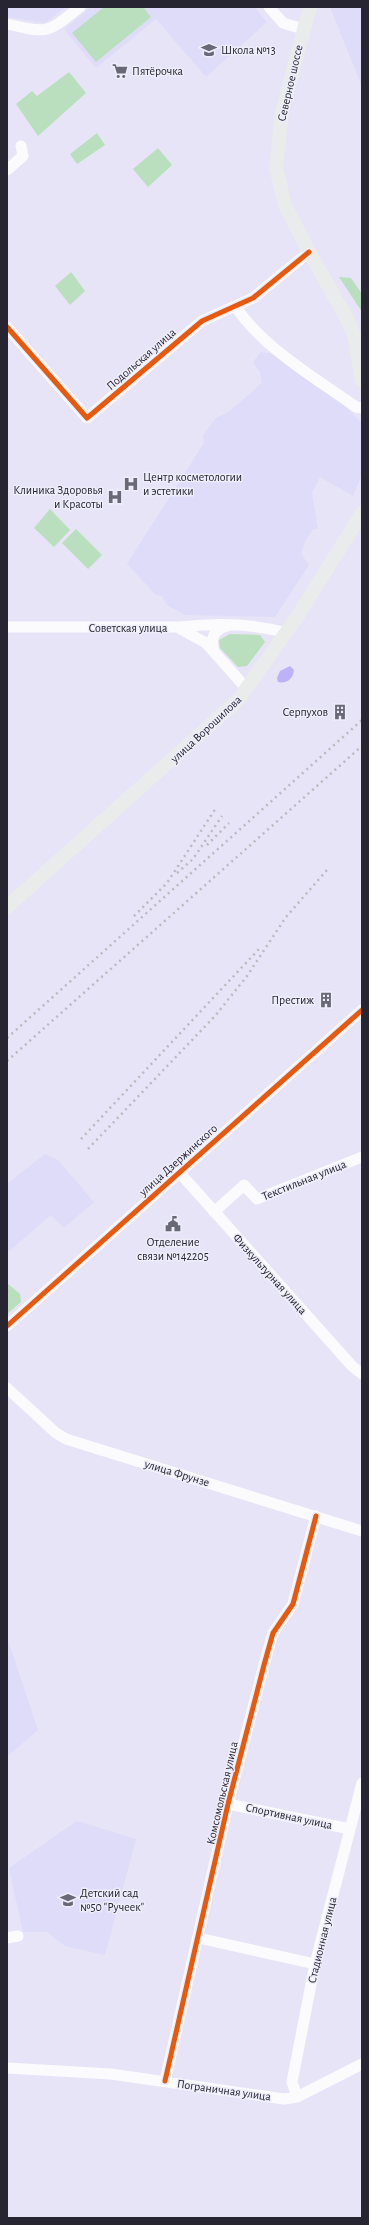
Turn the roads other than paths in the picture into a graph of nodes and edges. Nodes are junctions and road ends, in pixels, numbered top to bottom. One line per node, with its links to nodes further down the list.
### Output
1 (80, 7): 4 (street)
2 (269, 7): 5 (street)
3 (310, 7): 5 (main road, Северное шоссе)
4 (7, 24)
5 (303, 29): 8 (main road, Северное шоссе)
6 (22, 151): 7 (street)
7 (7, 170)
8 (309, 252): 9 (street, Подольская улица); 11 (main road, Северное шоссе)
9 (236, 307): 10 (street, Подольская улица); 12 (street)
10 (7, 327)
11 (362, 381)
12 (362, 408)
13 (362, 513): 17 (main road, улица Ворошилова)
14 (234, 624): 15 (street); 17 (street); 18 (street)
15 (178, 627): 16 (street, Советская улица); 18 (street, Советская улица)
16 (7, 628)
17 (286, 633): 19 (main road, улица Ворошилова)
18 (214, 653): 19 (street, Советская улица)
19 (248, 690): 20 (main road, улица Ворошилова)
20 (7, 907)
21 (362, 1010): 23 (street, улица Дзержинского)
22 (362, 1157): 24 (street, Текстильная улица)
23 (179, 1172): 24 (street, Физкультурная улица); 25 (street, улица Дзержинского)
24 (214, 1212): 26 (street, Физкультурная улица)
25 (7, 1326)
26 (362, 1374)
27 (7, 1388): 28 (street, улица Фрунзе)
28 (316, 1516): 29 (street, улица Фрунзе); 31 (street, Комсомольская улица)
29 (362, 1531)
30 (362, 1783): 32 (street, Стадионная улица)
31 (228, 1804): 32 (street, Спортивная улица); 33 (street, Комсомольская улица)
32 (350, 1829): 34 (street, Стадионная улица)
33 (199, 1938): 34 (street); 37 (street, Комсомольская улица)
34 (315, 1964): 38 (street, Стадионная улица)
35 (362, 2064): 38 (street)
36 (7, 2068): 37 (street, Пограничная улица)
37 (166, 2081): 38 (street, Пограничная улица)
38 (297, 2098)

